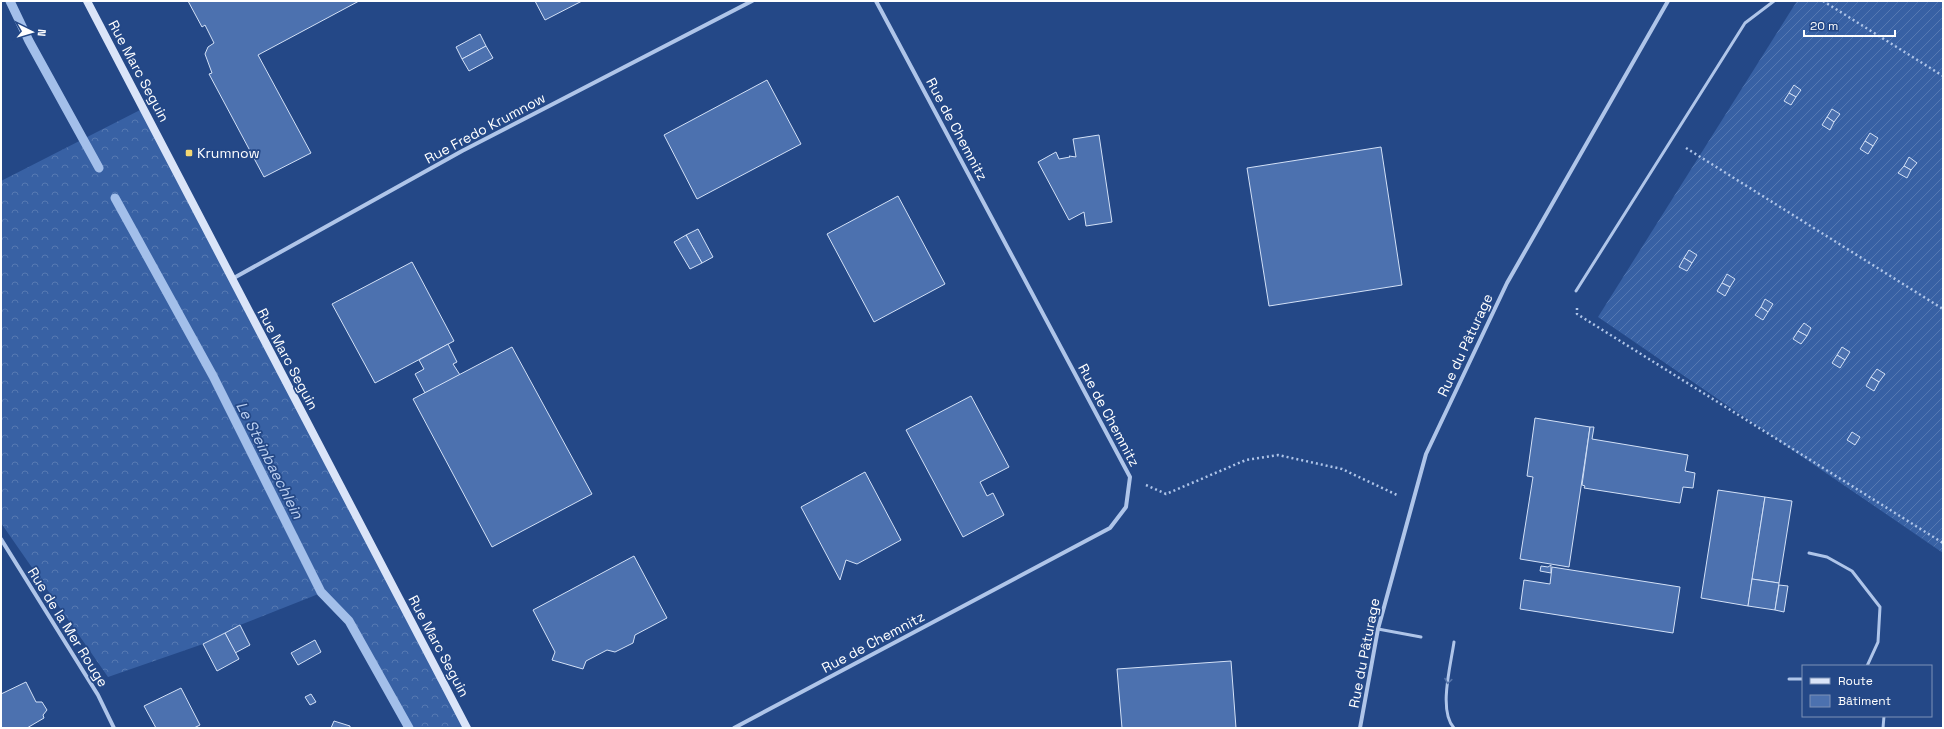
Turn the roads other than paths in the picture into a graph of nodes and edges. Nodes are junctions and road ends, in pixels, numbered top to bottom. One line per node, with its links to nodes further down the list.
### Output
1 (87, 1): 6 (street, Rue Marc Seguin)
2 (752, 1): 6 (street, Rue Fredo Krumnow)
3 (876, 1): 19 (street, Rue de Chemnitz)
4 (1668, 1): 10 (street, Rue du Pâturage)
5 (1774, 1): 7 (lane)
6 (231, 279): 18 (street, Rue Marc Seguin)
7 (1576, 291)
8 (1, 539): 17 (street, Rue de la Mer Rouge)
9 (1809, 553): 13 (lane)
10 (1378, 629): 11 (lane); 20 (street, Rue du Pâturage)
11 (1421, 637)
12 (1454, 642): 21 (lane, one-way to 21)
13 (1867, 665)
14 (1789, 679): 15 (lane)
15 (1802, 679)
16 (1884, 717): 22 (lane)
17 (114, 728)
18 (467, 728)
19 (734, 728)
20 (1360, 728)
21 (1454, 728)
22 (1883, 728)

